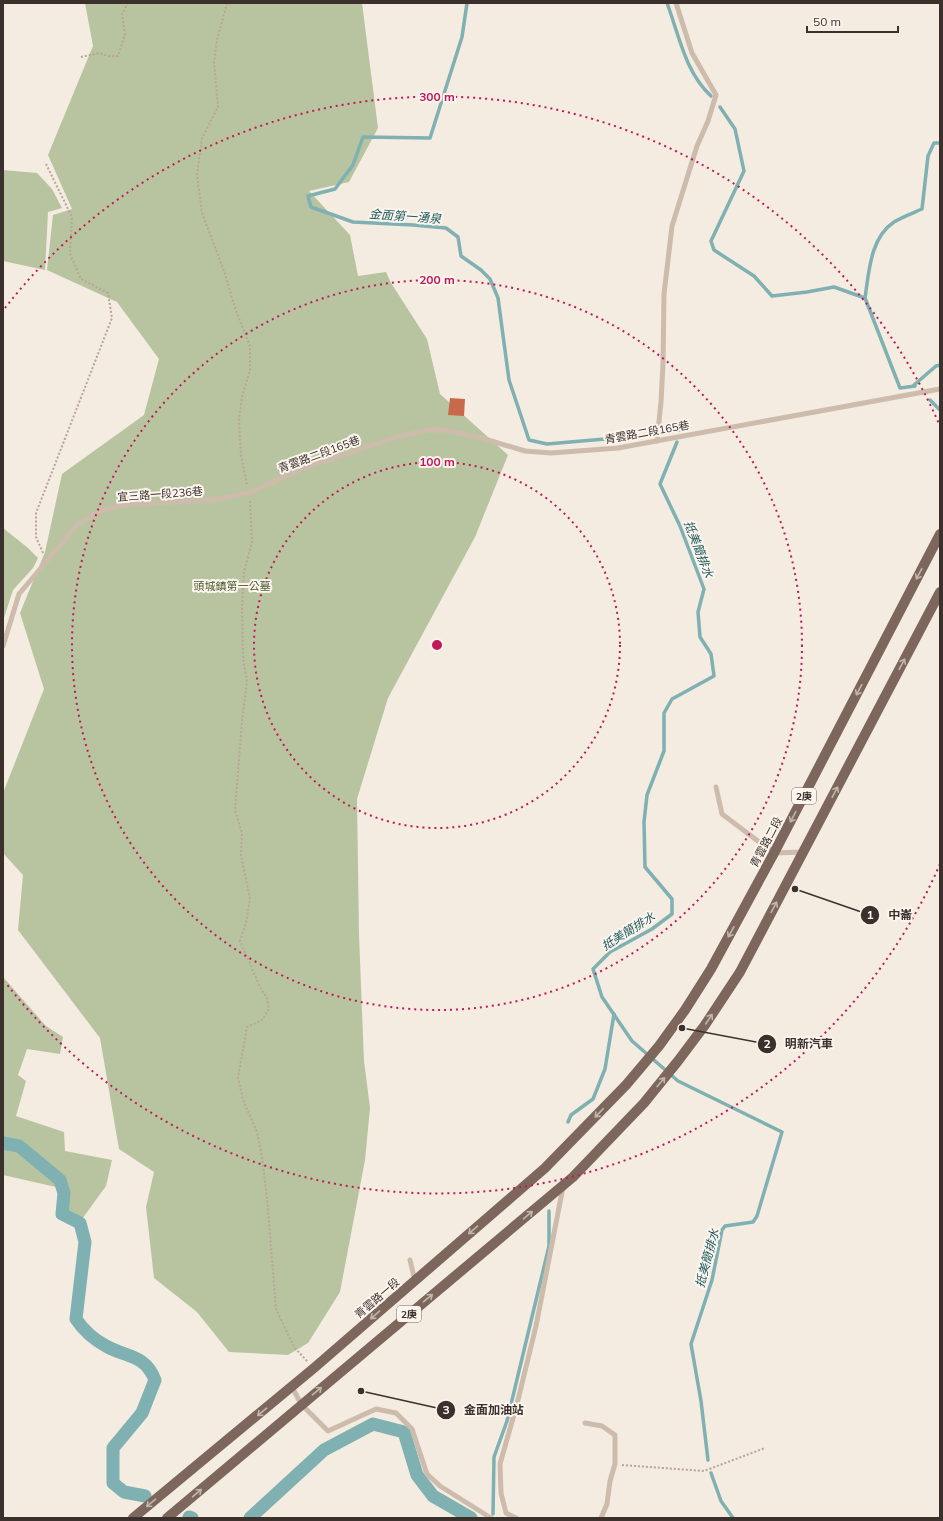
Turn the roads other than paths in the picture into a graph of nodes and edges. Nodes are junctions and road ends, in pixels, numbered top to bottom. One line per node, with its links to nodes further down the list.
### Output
1 (676, 3): 3 (lane)
2 (940, 389): 3 (lane, 青雲路二段165巷)
3 (657, 440): 4 (lane, 青雲路二段165巷)
4 (249, 493): 7 (lane, 宜三路一段236巷)
5 (940, 534): 10 (main road, 青雲路二段 / 2庚, one-way to 10)
6 (940, 592): 9 (main road, 2庚, one-way to 6)
7 (3, 646)
8 (716, 787): 10 (lane)
9 (803, 852): 10 (lane); 12 (main road, 2庚, one-way to 9)
10 (774, 853): 11 (main road, 青雲路二段 / 2庚, one-way to 11)
11 (626, 1085): 14 (main road, 青雲路一段 / 2庚, one-way to 14)
12 (564, 1185): 16 (main road, 2庚, one-way to 12); 21 (lane)
13 (410, 1260): 14 (lane)
14 (415, 1281): 15 (main road, 青雲路一段 / 2庚, one-way to 15)
15 (292, 1387): 16 (lane); 18 (main road, 青雲路一段 / 2庚, one-way to 18)
16 (301, 1404): 19 (main road, 2庚, one-way to 16); 20 (lane)
17 (584, 1423): 22 (lane)
18 (133, 1518)
19 (167, 1518)
20 (491, 1518)
21 (516, 1518)
22 (601, 1518)

